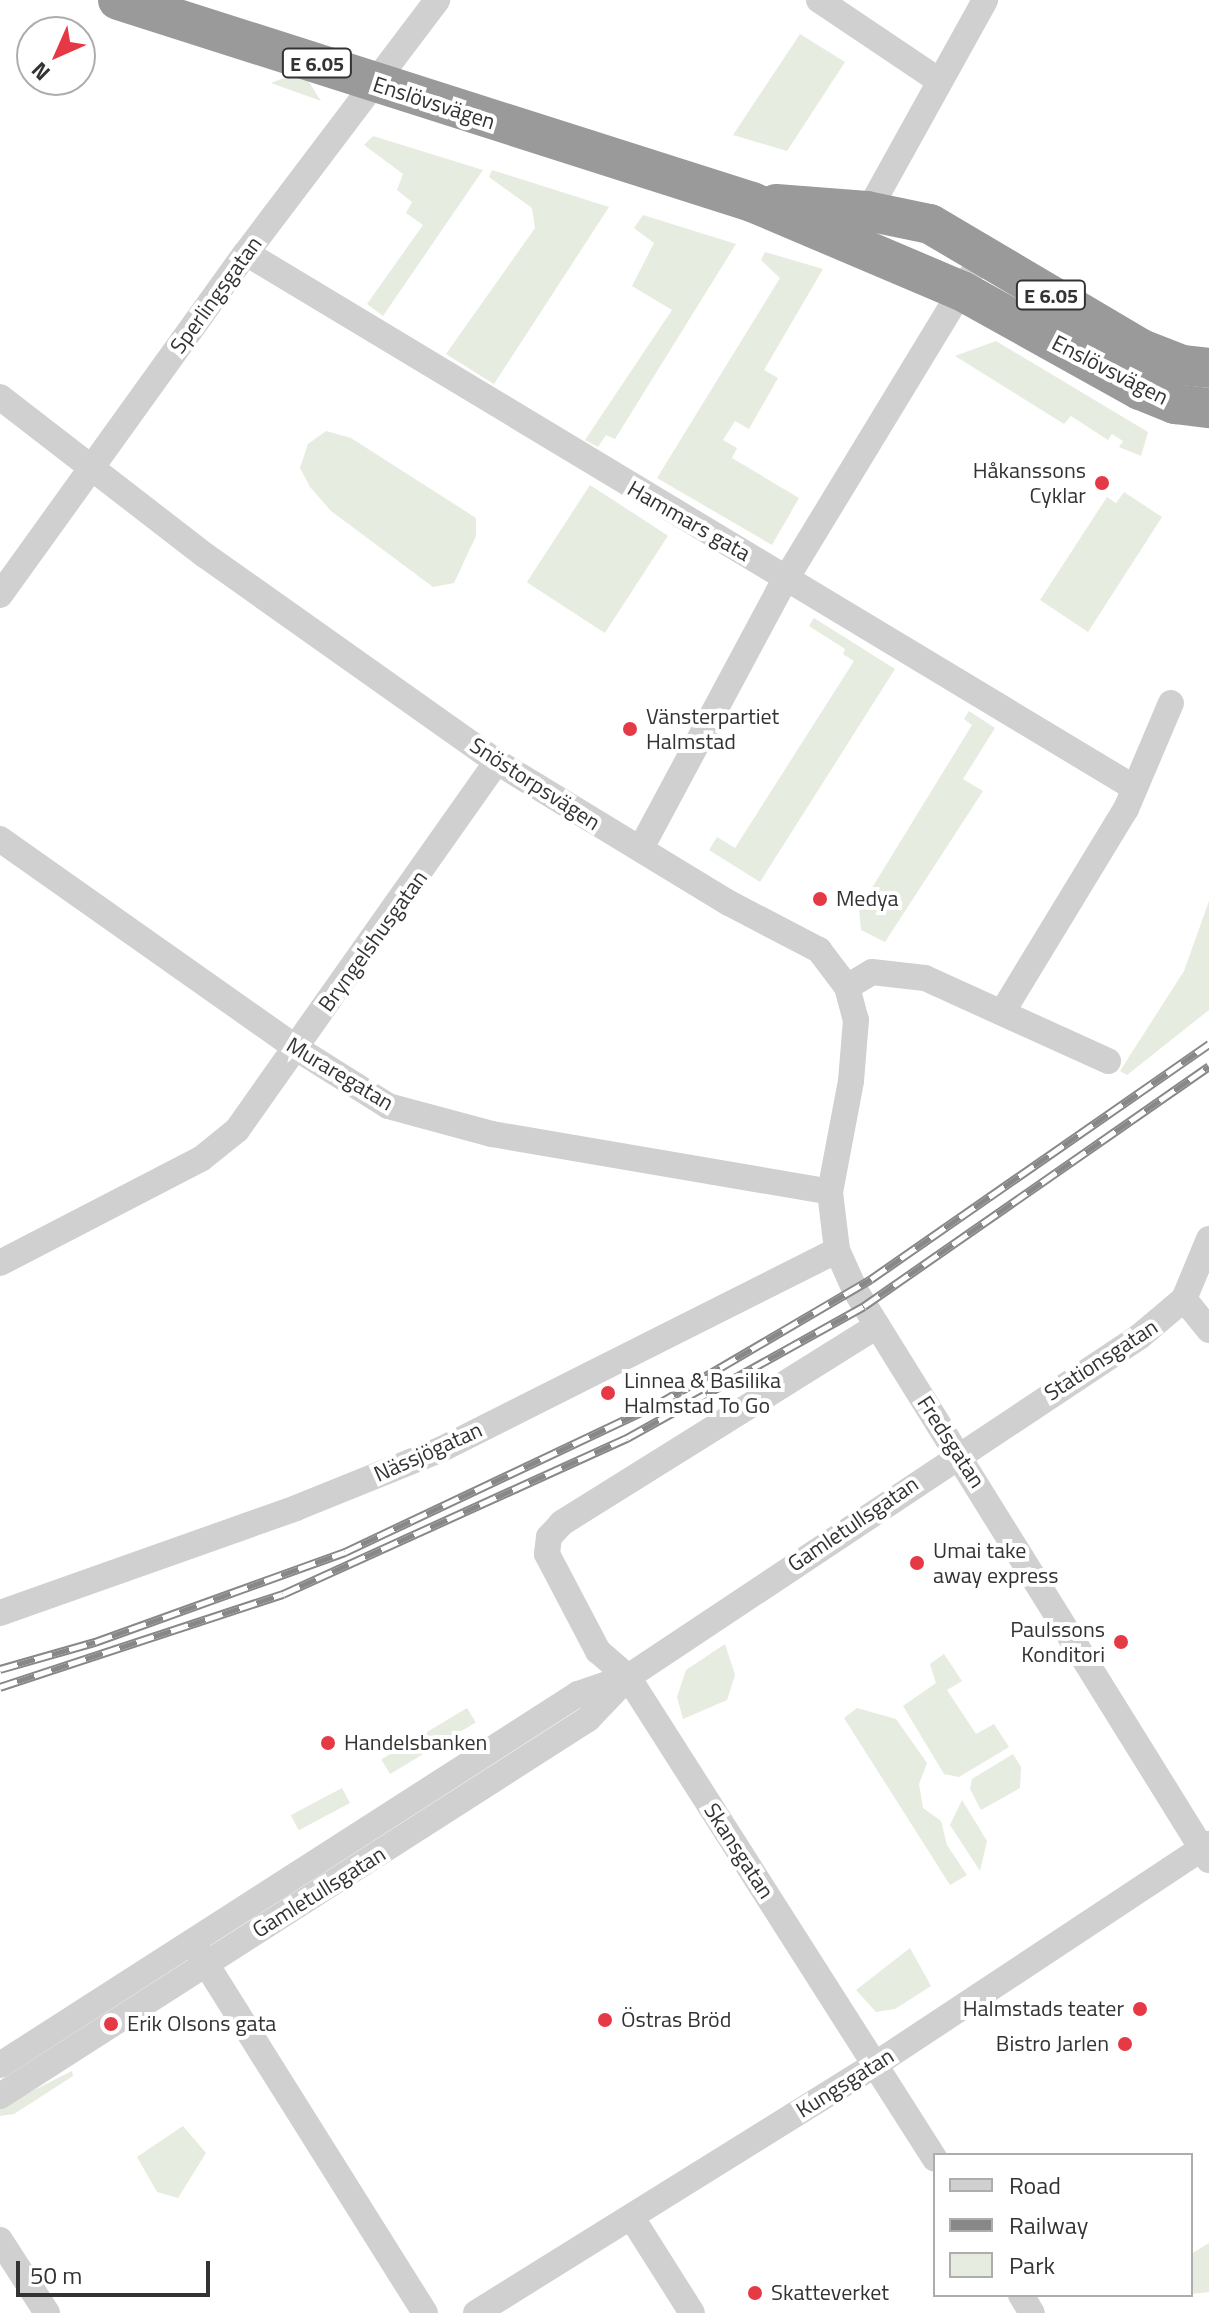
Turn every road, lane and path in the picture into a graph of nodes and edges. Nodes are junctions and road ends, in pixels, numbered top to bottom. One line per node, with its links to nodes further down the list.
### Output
1 (118, 0): 6 (highway, Enslövsvägen / E 6.05)
2 (437, 0): 6 (street, Sperlingsgatan)
3 (819, 0): 5 (street)
4 (985, 0): 5 (street)
5 (938, 80): 8 (street)
6 (373, 83): 7 (highway, Enslövsvägen / E 6.05); 9 (street, Sperlingsgatan)
7 (752, 202): 8 (highway, Enslövsvägen / E 6.05); 8 (highway, Enslövsvägen / E 6.05)
8 (861, 228): 10 (highway, Enslövsvägen / E 6.05); 11 (highway, Enslövsvägen / E 6.05)
9 (246, 253): 15 (street, Sperlingsgatan); 16 (street, Hammars gata)
10 (982, 254): 11 (street); 12 (highway, Enslövsvägen / E 6.05)
11 (962, 291): 14 (highway, Enslövsvägen / E 6.05); 16 (street)
12 (1209, 368)
13 (0, 397): 15 (street, Snöstorpsvägen)
14 (1209, 408)
15 (90, 471): 17 (street, Sperlingsgatan); 19 (street, Snöstorpsvägen)
16 (787, 577): 20 (street, Hammars gata); 22 (street)
17 (0, 595)
18 (1171, 703): 20 (street)
19 (497, 762): 22 (street, Snöstorpsvägen); 25 (street, Bryngelshusgatan)
20 (1133, 787): 24 (street)
21 (0, 839): 25 (street, Muraregatan)
22 (641, 848): 23 (street, Snöstorpsvägen)
23 (847, 987): 24 (street); 27 (street, Fredsgatan)
24 (1003, 1011): 26 (street)
25 (296, 1048): 27 (street, Muraregatan); 30 (street, Bryngelshusgatan)
26 (1108, 1061)
27 (830, 1192): 29 (street, Fredsgatan)
28 (1209, 1239): 31 (street, Stationsgatan)
29 (837, 1250): 32 (street, Fredsgatan); 35 (street, Nässjögatan)
30 (0, 1263)
31 (1184, 1299): 33 (street); 34 (street, Stationsgatan)
32 (877, 1326): 34 (street, Fredsgatan); 36 (street, Skansgatan)
33 (1209, 1330)
34 (959, 1452): 36 (street, Gamletullsgatan); 37 (street, Fredsgatan)
35 (0, 1613)
36 (628, 1677): 38 (street, Gamletullsgatan); 39 (street, Skansgatan)
37 (1207, 1851): 39 (street, Kungsgatan)
38 (199, 1952): 40 (street, Gamletullsgatan); 41 (street, Gamletullsgatan); 46 (street)
39 (876, 2064): 42 (street, Skansgatan); 43 (street, Kungsgatan)
40 (0, 2065)
41 (0, 2096)
42 (933, 2156)
43 (632, 2218): 47 (street, Kungsgatan); 48 (street)
44 (0, 2240): 45 (street)
45 (47, 2313)
46 (425, 2313)
47 (476, 2313)
48 (692, 2313)

